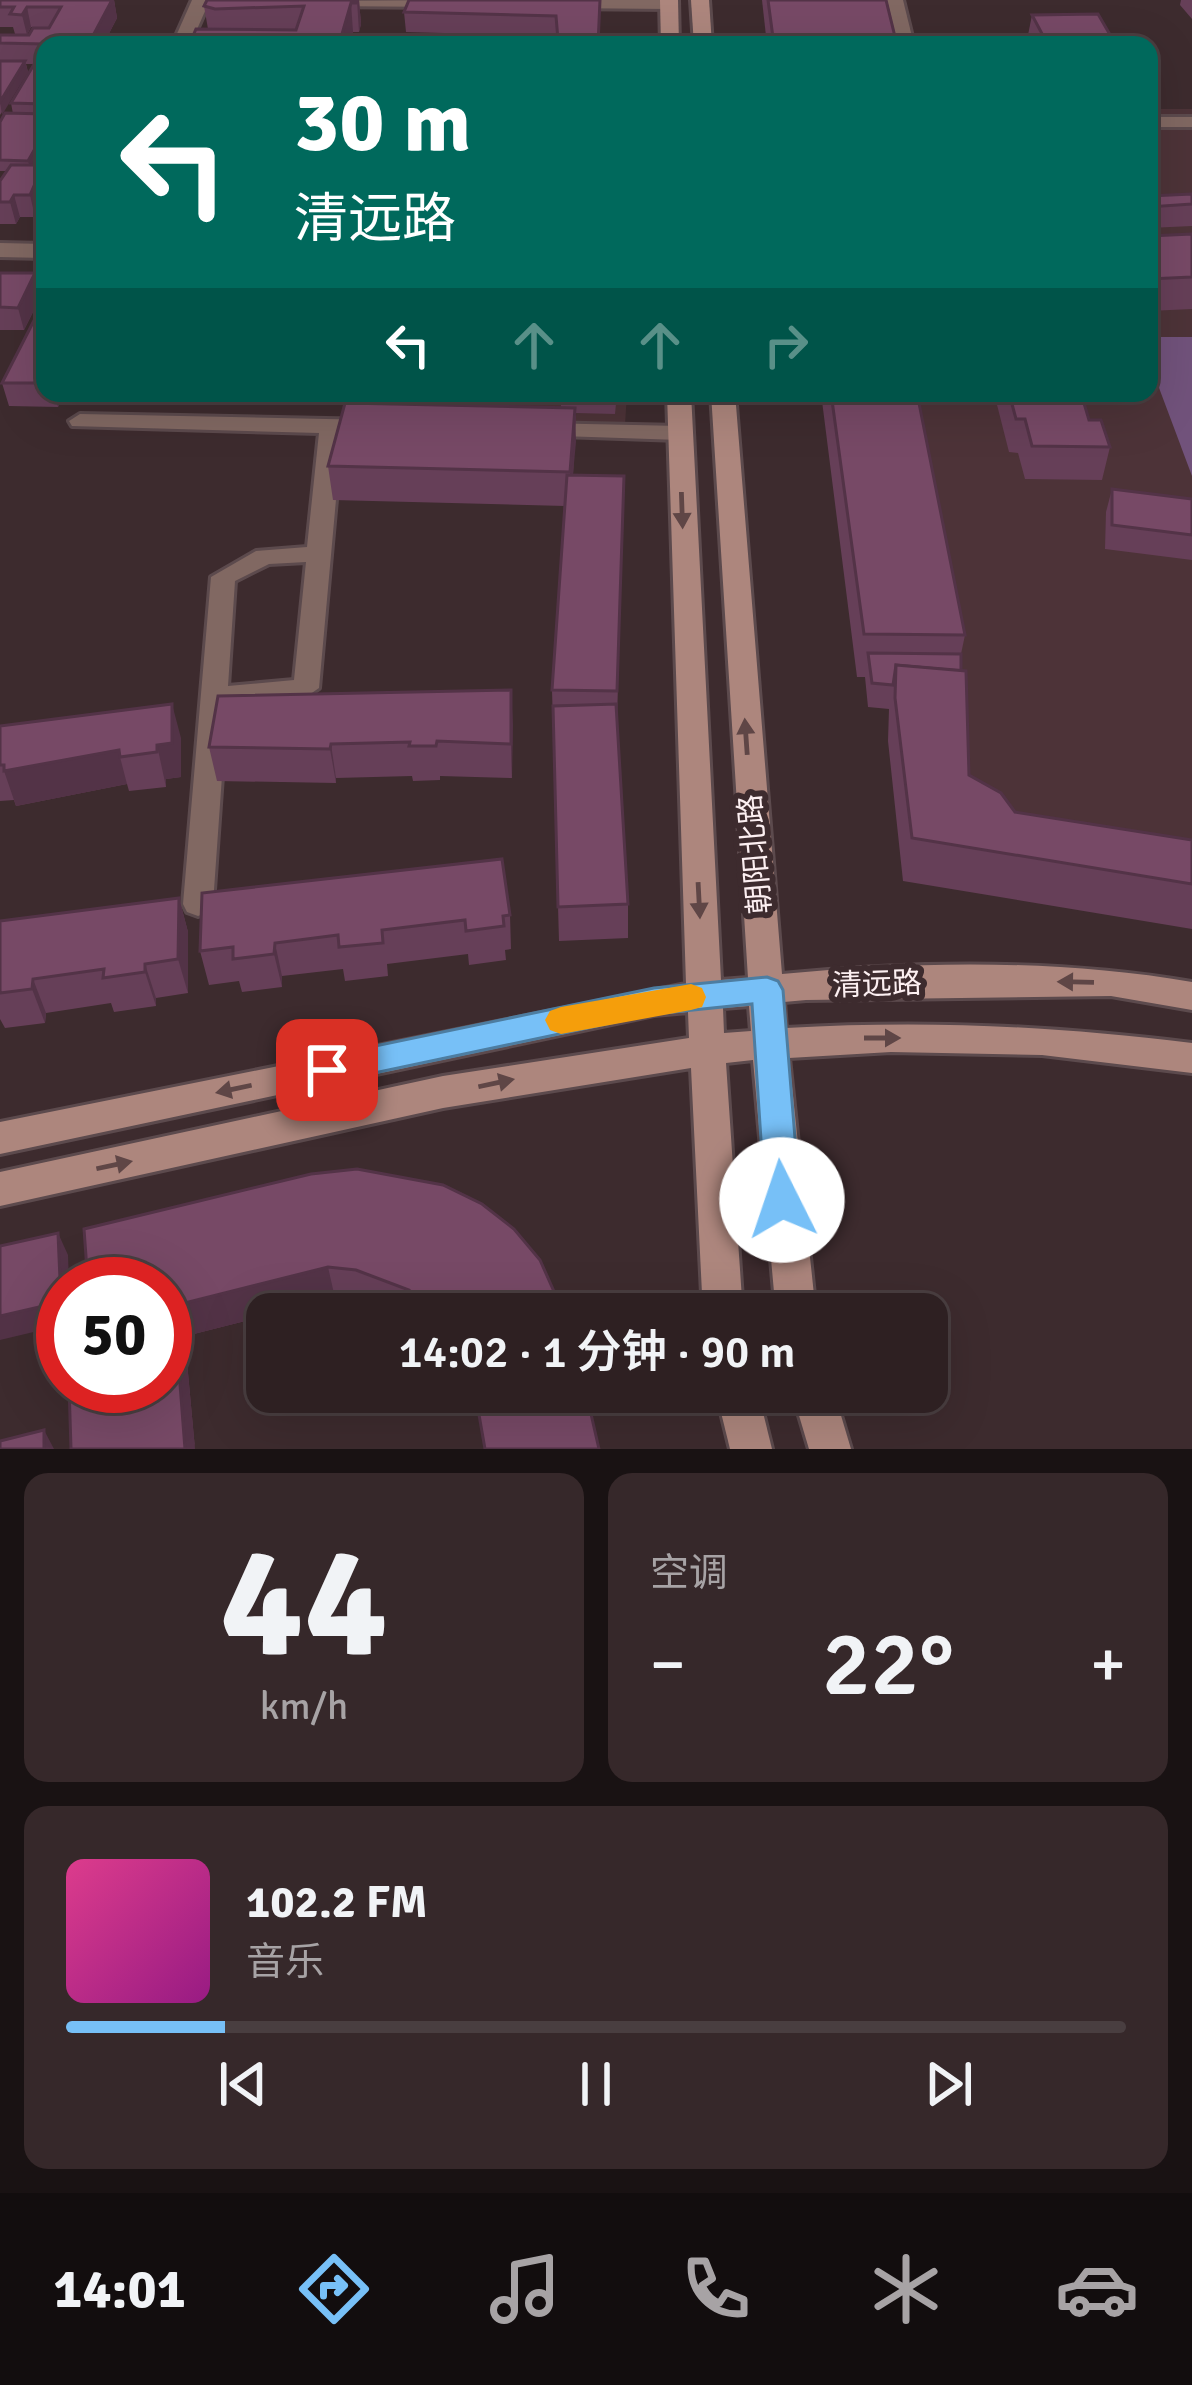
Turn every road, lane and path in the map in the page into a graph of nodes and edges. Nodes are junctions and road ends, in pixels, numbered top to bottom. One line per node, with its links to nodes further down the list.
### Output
1 (201, 0): 2 (street); 9 (street)
2 (225, 0)
3 (700, 0): 11 (main road)
4 (895, 0): 12 (lane)
5 (295, 1): 6 (street)
6 (459, 2)
7 (669, 2): 8 (street); 10 (main road)
8 (552, 3)
9 (185, 36)
10 (670, 36)
11 (702, 36)
12 (904, 36)
13 (1158, 122): 14 (lane)
14 (1192, 122)
15 (0, 250): 16 (street)
16 (36, 251)
17 (0, 266): 18 (street)
18 (36, 267)
19 (679, 402): 25 (main road, 朝阳北路)
20 (724, 402): 29 (main road, 朝阳北路, one-way to 20)
21 (80, 421): 22 (lane)
22 (331, 426): 23 (lane); 26 (lane)
23 (400, 427)
24 (517, 430): 25 (lane)
25 (680, 433): 30 (main road, 朝阳北路, one-way to 30)
26 (320, 554): 27 (lane); 27 (lane)
27 (214, 697): 28 (lane)
28 (198, 904)
29 (767, 990): 30 (main road, 清远路); 31 (main road, 清远路, one-way to 29); 32 (main road, 朝阳北路)
30 (704, 996): 33 (main road, 朝阳北路); 35 (main road, 清远路, one-way to 35)
31 (1192, 996)
32 (771, 1043): 33 (main road, 清远路); 34 (main road, 清远路, one-way to 34); 38 (main road, 朝阳北路)
33 (706, 1049): 36 (main road, 清远路, one-way to 33); 37 (main road, 朝阳北路)
34 (1192, 1058)
35 (0, 1138)
36 (0, 1189)
37 (722, 1293)
38 (794, 1293)
39 (742, 1413): 41 (main road)
40 (819, 1413): 42 (main road)
41 (751, 1449)
42 (830, 1449)

